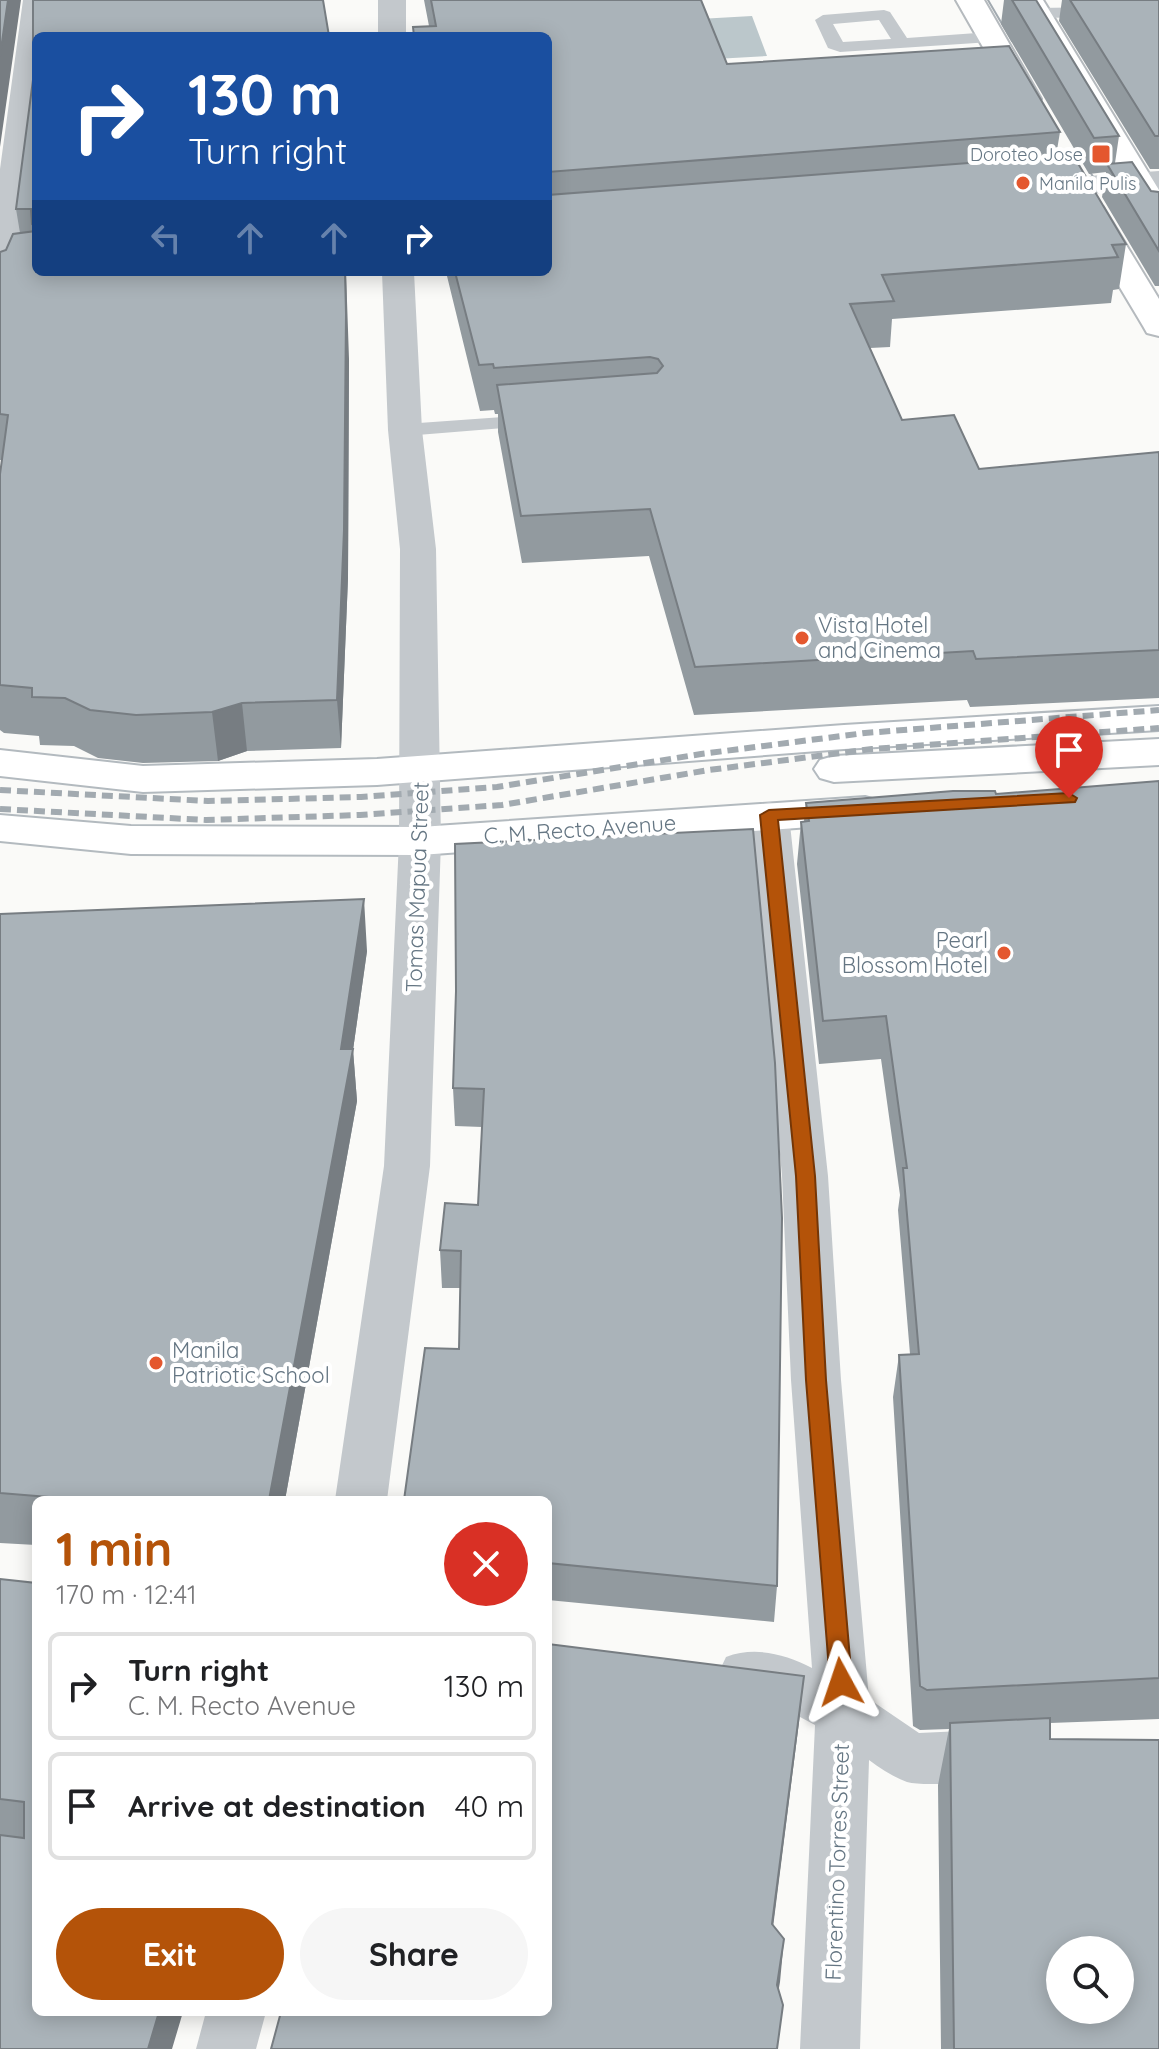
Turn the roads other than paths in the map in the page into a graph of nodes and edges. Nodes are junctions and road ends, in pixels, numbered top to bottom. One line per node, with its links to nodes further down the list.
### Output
1 (37, 0): 6 (street)
2 (392, 0): 7 (street)
3 (970, 0): 8 (main road)
4 (1037, 15): 5 (lane); 8 (main road); 14 (main road)
5 (1159, 21)
6 (35, 32)
7 (392, 32)
8 (991, 37): 9 (lane); 11 (main road)
9 (902, 43)
10 (32, 76): 12 (street)
11 (1042, 128)
12 (27, 152): 18 (street)
13 (1069, 174): 14 (street); 15 (street); 20 (main road)
14 (1148, 180): 16 (main road)
15 (999, 192)
16 (1159, 215)
17 (32, 267): 18 (street)
18 (1, 275)
19 (398, 276): 22 (street, Tomas Mapua Street)
20 (1159, 326)
21 (554, 420): 22 (lane)
22 (405, 430): 26 (street, Tomas Mapua Street)
23 (1159, 718): 26 (main road, C. M. Recto Avenue)
24 (1159, 752): 26 (main road, C. M. Recto Avenue)
25 (0, 763): 26 (main road, C. M. Recto Avenue)
26 (421, 770): 30 (street, Tomas Mapua Street)
27 (909, 807): 28 (main road, C. M. Recto Avenue)
28 (769, 815): 30 (main road, C. M. Recto Avenue); 33 (street, Florentino Torres Street)
29 (0, 828): 30 (main road, C. M. Recto Avenue)
30 (420, 841): 31 (street, Tomas Mapua Street)
31 (362, 1496)
32 (704, 1668): 33 (street)
33 (843, 1712): 34 (street); 37 (street, Florentino Torres Street)
34 (1051, 1751)
35 (235, 2016): 36 (street)
36 (226, 2049)
37 (830, 2049)

